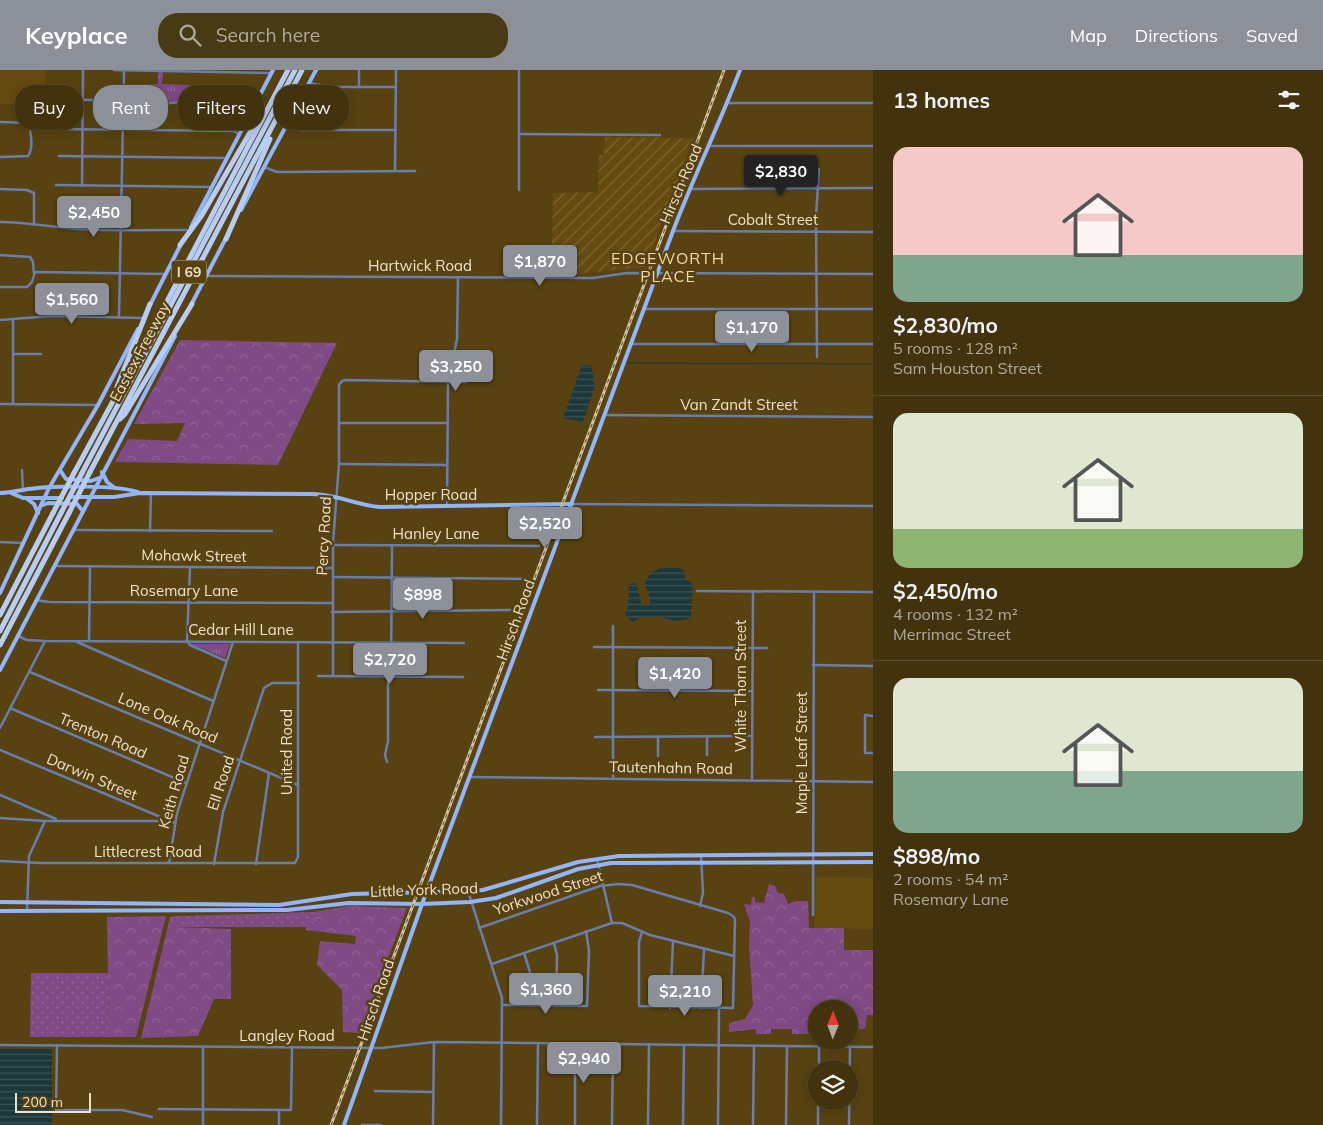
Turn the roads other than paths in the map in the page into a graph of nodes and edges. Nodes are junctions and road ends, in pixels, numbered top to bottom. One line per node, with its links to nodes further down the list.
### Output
1 (84, 70): 22 (street)
2 (114, 70): 3 (street)
3 (124, 70): 12 (street); 14 (street)
4 (288, 70): 15 (highway, Eastex Freeway / I 69)
5 (295, 70): 158 (highway, I 69, bridge)
6 (302, 70): 16 (highway, Eastex Freeway / I 69)
7 (316, 70): 13 (main road)
8 (359, 70): 18 (street)
9 (396, 70): 19 (street)
10 (519, 70): 37 (street)
11 (740, 70): 24 (main road, Hirsch Road)
12 (272, 72): 20 (main road)
13 (310, 82): 17 (main road); 18 (street)
14 (124, 85)
15 (280, 85)
16 (294, 85)
17 (308, 85)
18 (359, 87): 19 (street)
19 (396, 87): 36 (street)
20 (264, 88)
21 (274, 96): 68 (highway); 104 (highway, Eastex Freeway / I 69)
22 (83, 100): 23 (street)
23 (93, 100)
24 (728, 103): 25 (street); 40 (main road, Hirsch Road)
25 (873, 103)
26 (0, 122): 44 (street)
27 (274, 125): 101 (highway, Eastex Freeway / I 69)
28 (83, 129): 29 (street)
29 (93, 129)
30 (83, 130): 43 (street)
31 (124, 130): 38 (street); 45 (street)
32 (243, 130): 38 (main road)
33 (274, 130): 67 (highway)
34 (285, 130): 47 (main road)
35 (349, 130): 36 (street)
36 (396, 130): 49 (street)
37 (519, 134): 39 (street); 59 (street)
38 (241, 135): 46 (main road)
39 (660, 135)
40 (709, 146): 41 (street); 58 (main road, Hirsch Road)
41 (873, 146)
42 (59, 156): 43 (street)
43 (83, 156): 45 (street); 52 (street)
44 (0, 157)
45 (123, 157): 46 (street); 53 (street)
46 (228, 158): 54 (main road)
47 (264, 167): 49 (street); 67 (main road)
48 (819, 169): 55 (street)
49 (396, 172): 50 (street)
50 (416, 172)
51 (56, 185): 52 (street)
52 (82, 186): 53 (street)
53 (121, 186): 54 (street); 62 (street)
54 (212, 187): 63 (main road)
55 (819, 188): 56 (street); 58 (street); 65 (street)
56 (873, 188)
57 (0, 189): 61 (street)
58 (689, 189): 64 (main road, Hirsch Road)
59 (519, 190)
60 (0, 222): 61 (street)
61 (34, 223): 62 (street)
62 (120, 229): 63 (street); 70 (street)
63 (189, 230): 68 (main road)
64 (673, 231): 65 (street, Cobalt Street); 71 (main road, Hirsch Road)
65 (816, 231): 66 (street, Cobalt Street); 72 (street)
66 (873, 232)
67 (226, 239): 76 (main road)
68 (180, 245): 74 (main road)
69 (0, 255): 73 (street)
70 (120, 273): 73 (street); 74 (street); 84 (street)
71 (658, 273): 72 (street, Hartwick Road); 77 (street, Hartwick Road); 81 (main road, Hirsch Road)
72 (816, 273): 75 (street, Hartwick Road); 82 (street)
73 (34, 274): 78 (street)
74 (166, 274): 79 (main road)
75 (873, 274)
76 (207, 276): 77 (street, Hartwick Road); 80 (main road)
77 (458, 278): 94 (street)
78 (0, 287)
79 (150, 304): 85 (main road); 104 (highway)
80 (192, 304): 101 (highway); 109 (main road)
81 (644, 309): 82 (street); 88 (main road, Hirsch Road)
82 (816, 309): 83 (street); 89 (street)
83 (873, 309)
84 (120, 316): 85 (street); 87 (street)
85 (144, 318): 98 (main road)
86 (0, 320): 87 (street)
87 (13, 320): 91 (street)
88 (631, 344): 89 (street); 99 (main road, Hirsch Road)
89 (817, 344): 90 (street); 93 (street)
90 (873, 344)
91 (13, 354): 92 (street); 97 (street)
92 (41, 354)
93 (817, 357)
94 (448, 382): 95 (street); 102 (street, Percy Road); 103 (street)
95 (466, 382)
96 (0, 404): 97 (street)
97 (13, 404): 98 (street)
98 (98, 405): 108 (main road)
99 (604, 415): 100 (street, Van Zandt Street); 123 (main road, Hirsch Road)
100 (873, 417)
101 (116, 423): 169 (highway, Eastex Freeway / I 69, bridge)
102 (338, 423): 103 (street); 105 (street, Percy Road)
103 (447, 424): 106 (street)
104 (96, 435): 156 (highway, Eastex Freeway / I 69, bridge)
105 (339, 464): 106 (street); 120 (street, Percy Road)
106 (447, 465): 125 (street)
107 (22, 470): 114 (street)
108 (60, 470): 110 (main road); 111 (main road)
109 (102, 472): 110 (main road); 113 (main road)
110 (100, 477): 112 (main road)
111 (49, 488): 112 (main road, Hopper Road); 114 (main road, Hopper Road); 122 (main road)
112 (94, 488): 113 (main road, Hopper Road); 119 (main road)
113 (115, 488): 117 (main road, Hopper Road)
114 (23, 490): 116 (main road, Hopper Road)
115 (0, 493): 116 (main road, Hopper Road)
116 (12, 493): 121 (main road, Hopper Road)
117 (140, 493): 118 (main road, Hopper Road); 119 (main road, Hopper Road)
118 (151, 493): 120 (main road, Hopper Road); 130 (street)
119 (89, 497): 122 (main road, Hopper Road); 127 (main road)
120 (337, 497): 125 (main road, Hopper Road); 134 (street, Percy Road)
121 (26, 498): 122 (main road, Hopper Road); 128 (main road)
122 (46, 498): 126 (main road)
123 (572, 504): 124 (street, Hopper Road); 125 (main road, Hopper Road); 204 (main road, Hirsch Road)
124 (873, 506)
125 (447, 507)
126 (40, 508): 127 (main road); 128 (main road)
127 (82, 510): 129 (main road)
128 (38, 513): 133 (main road)
129 (72, 530): 130 (street); 137 (main road)
130 (150, 531): 131 (street)
131 (272, 531)
132 (0, 542): 133 (street)
133 (23, 543): 146 (main road)
134 (333, 545): 135 (street, Hanley Lane); 140 (street, Percy Road)
135 (392, 545): 136 (street, Hanley Lane); 142 (street)
136 (539, 546)
137 (55, 566): 138 (street, Mohawk Street); 149 (main road)
138 (90, 567): 139 (street, Mohawk Street); 150 (street)
139 (190, 568): 140 (street, Mohawk Street); 151 (street)
140 (333, 568): 141 (street, Percy Road)
141 (333, 578): 142 (street); 152 (street, Percy Road)
142 (392, 579): 143 (street); 155 (street)
143 (528, 579)
144 (697, 591): 145 (street)
145 (752, 591): 147 (street); 171 (street, White Thorn Street)
146 (0, 592)
147 (814, 592): 148 (street); 175 (street, Maple Leaf Street)
148 (873, 592)
149 (36, 600): 150 (street, Rosemary Lane); 159 (main road)
150 (89, 602): 151 (street, Rosemary Lane); 160 (street)
151 (189, 602): 152 (street, Rosemary Lane); 163 (street)
152 (332, 604): 154 (street, Percy Road)
153 (514, 610): 155 (street)
154 (332, 612): 155 (street); 166 (street, Percy Road)
155 (392, 612): 167 (street)
156 (0, 615)
157 (614, 626): 172 (street)
158 (0, 632)
159 (18, 636): 161 (street, Cedar Hill Lane); 177 (main road)
160 (89, 640): 162 (street, Cedar Hill Lane); 163 (street, Cedar Hill Lane)
161 (45, 641): 162 (street, Cedar Hill Lane); 178 (street)
162 (76, 641): 187 (street)
163 (187, 641): 164 (street, Cedar Hill Lane); 174 (street)
164 (233, 642): 165 (street, Cedar Hill Lane); 174 (street, Keith Road)
165 (298, 642): 166 (street, Cedar Hill Lane); 183 (street, United Road)
166 (333, 642): 167 (street, Cedar Hill Lane); 180 (street, Percy Road)
167 (392, 642): 168 (street, Cedar Hill Lane); 181 (street)
168 (464, 643)
169 (0, 646)
170 (594, 647): 172 (street)
171 (753, 647): 172 (street); 173 (street); 186 (street, White Thorn Street)
172 (613, 648): 185 (street)
173 (767, 648)
174 (226, 661): 187 (street, Keith Road)
175 (813, 665): 176 (street); 207 (street, Maple Leaf Street)
176 (873, 666)
177 (0, 670)
178 (30, 672): 188 (street); 196 (street, Lone Oak Road)
179 (318, 676): 180 (street)
180 (333, 676): 181 (street)
181 (390, 677): 182 (street); 202 (street)
182 (463, 677)
183 (299, 683): 201 (street, Ell Road); 210 (street, United Road)
184 (598, 690): 185 (street)
185 (613, 690): 186 (street); 193 (street)
186 (752, 691): 192 (street, White Thorn Street)
187 (213, 701): 196 (street, Keith Road)
188 (10, 708): 190 (street); 209 (street, Trenton Road)
189 (873, 716): 198 (street)
190 (0, 728)
191 (595, 736): 193 (street)
192 (752, 736): 195 (street); 206 (street, White Thorn Street)
193 (613, 737): 194 (street); 205 (street)
194 (658, 737): 195 (street); 199 (street)
195 (707, 737): 200 (street)
196 (200, 744): 201 (street, Lone Oak Road); 209 (street, Keith Road)
197 (0, 750): 215 (street, Darwin Street)
198 (873, 753)
199 (658, 756)
200 (707, 756)
201 (240, 761): 203 (street, Lone Oak Road); 236 (street, Ell Road)
202 (387, 762)
203 (269, 773): 210 (street, Lone Oak Road); 237 (street)
204 (470, 777): 205 (street, Tautenhahn Road); 242 (main road, Hirsch Road)
205 (612, 779): 206 (street, Tautenhahn Road)
206 (752, 780): 207 (street, Tautenhahn Road)
207 (813, 781): 208 (street, Tautenhahn Road); 220 (street, Maple Leaf Street)
208 (873, 782)
209 (186, 784): 216 (street, Keith Road)
210 (298, 785): 226 (street, United Road)
211 (0, 795): 213 (street)
212 (0, 818): 214 (street)
213 (58, 820): 214 (street); 215 (street)
214 (45, 821): 232 (street)
215 (168, 821): 216 (street, Darwin Street)
216 (175, 823): 235 (street, Keith Road)
217 (659, 854): 222 (main road, Little York Road); 223 (main road, Little York Road); 234 (main road)
218 (757, 854): 219 (main road, Little York Road); 223 (main road, Little York Road); 228 (main road)
219 (768, 854): 220 (main road, Little York Road); 229 (main road)
220 (813, 854): 221 (main road, Little York Road); 230 (street, Maple Leaf Street)
221 (873, 854)
222 (633, 855): 224 (main road, Little York Road); 233 (main road)
223 (701, 855): 227 (street)
224 (597, 858): 238 (street); 240 (main road, Little York Road)
225 (0, 861): 232 (street, Littlecrest Road)
226 (296, 862): 237 (street, Littlecrest Road)
227 (702, 862): 228 (main road, Little York Road); 234 (main road, Little York Road); 249 (street)
228 (757, 862): 229 (main road, Little York Road)
229 (768, 862): 230 (main road, Little York Road)
230 (812, 862): 231 (main road, Little York Road); 253 (street, Maple Leaf Street)
231 (873, 862)
232 (29, 863): 235 (street, Littlecrest Road); 245 (street)
233 (633, 863): 234 (main road, Little York Road); 238 (main road, Little York Road)
234 (658, 863)
235 (169, 864): 236 (street, Littlecrest Road)
236 (214, 864): 237 (street, Littlecrest Road)
237 (256, 864)
238 (599, 865): 239 (street); 246 (main road, Little York Road)
239 (604, 886): 249 (street, Yorkwood Street); 254 (street); 255 (street, Yorkwood Street)
240 (468, 891): 242 (main road, Little York Road); 246 (street)
241 (381, 892): 242 (main road, Little York Road); 243 (main road, Little York Road); 247 (main road)
242 (426, 892): 248 (main road, Hirsch Road)
243 (83, 901): 245 (main road, Little York Road); 250 (main road)
244 (0, 902): 245 (main road, Little York Road)
245 (28, 902): 252 (street)
246 (470, 902): 248 (main road, Little York Road); 255 (street)
247 (380, 904): 248 (main road, Little York Road); 250 (main road, Little York Road)
248 (422, 904): 286 (main road, Hirsch Road)
249 (700, 906): 262 (street, Yorkwood Street)
250 (83, 910): 252 (main road, Little York Road)
251 (0, 911): 252 (main road, Little York Road)
252 (28, 911)
253 (813, 915)
254 (612, 923): 256 (street); 257 (street)
255 (479, 928): 263 (street)
256 (586, 932): 259 (street); 266 (street)
257 (642, 932): 258 (street); 267 (street)
258 (673, 941): 260 (street); 267 (street)
259 (554, 943): 261 (street); 266 (street)
260 (704, 949): 262 (street); 268 (street)
261 (524, 953): 263 (street); 264 (street)
262 (734, 956): 269 (street)
263 (492, 964): 265 (street)
264 (530, 972)
265 (503, 1005): 266 (street); 271 (street)
266 (556, 1006)
267 (670, 1008): 268 (street)
268 (702, 1008): 269 (street)
269 (719, 1009): 280 (street)
270 (434, 1042): 271 (street, Langley Road); 286 (street, Langley Road); 290 (street)
271 (502, 1042): 272 (street, Langley Road); 302 (street)
272 (538, 1043): 273 (street, Langley Road); 303 (street)
273 (575, 1044): 274 (street, Langley Road); 304 (street)
274 (613, 1044): 275 (street, Langley Road); 305 (street)
275 (649, 1044): 278 (street, Langley Road); 306 (street)
276 (0, 1045): 277 (street, Langley Road)
277 (56, 1045): 279 (street, Langley Road); 295 (street)
278 (684, 1045): 280 (street, Langley Road); 307 (street)
279 (204, 1046): 283 (street, Langley Road); 292 (street)
280 (719, 1046): 281 (street, Langley Road); 308 (street)
281 (754, 1046): 282 (street, Langley Road); 309 (street)
282 (787, 1046): 284 (street, Langley Road); 310 (street)
283 (292, 1047): 286 (street, Langley Road); 294 (street)
284 (808, 1047)
285 (858, 1047): 287 (street, Langley Road)
286 (371, 1048): 298 (main road, Hirsch Road)
287 (873, 1048)
288 (850, 1050): 312 (street)
289 (375, 1091): 290 (street)
290 (433, 1092): 301 (street)
291 (159, 1109): 292 (street)
292 (203, 1110): 294 (street); 296 (street)
293 (818, 1110): 311 (street)
294 (279, 1111): 297 (street)
295 (152, 1117)
296 (203, 1125)
297 (279, 1125)
298 (344, 1125)
299 (362, 1125): 300 (street)
300 (381, 1125)
301 (433, 1125)
302 (501, 1125)
303 (537, 1125)
304 (574, 1125)
305 (612, 1125)
306 (648, 1125)
307 (683, 1125)
308 (718, 1125)
309 (752, 1125)
310 (786, 1125)
311 (818, 1125)
312 (850, 1125)

